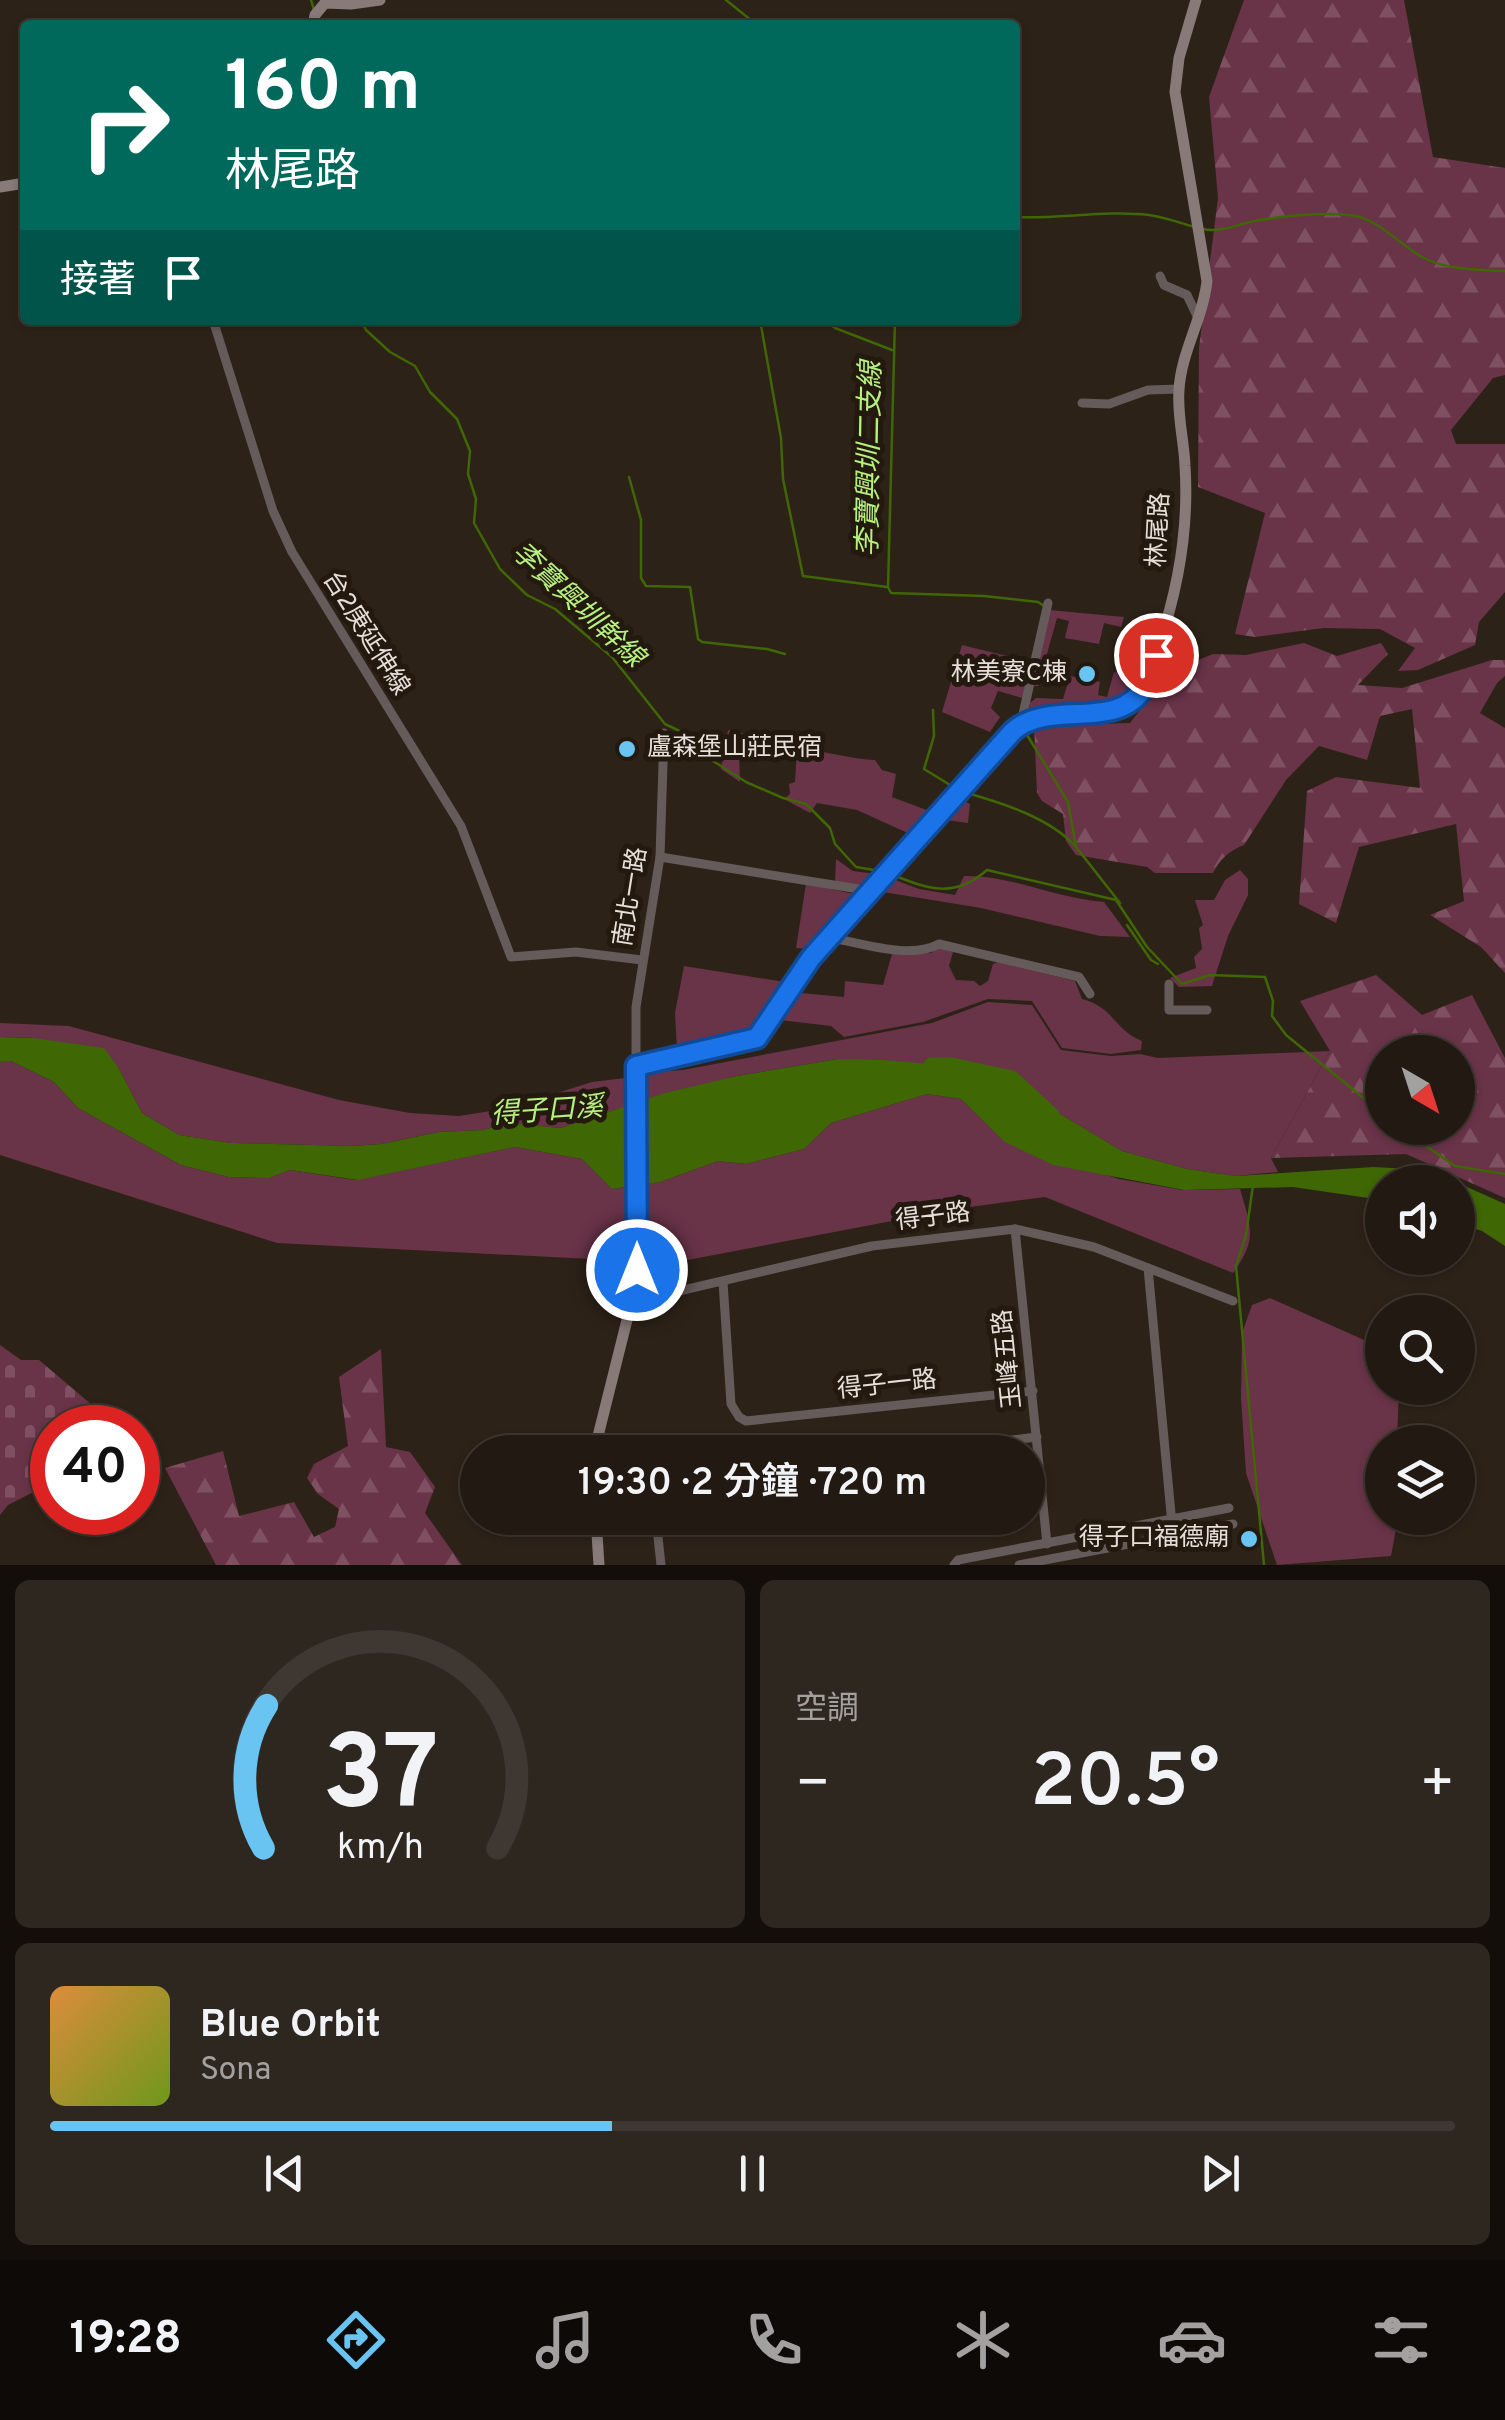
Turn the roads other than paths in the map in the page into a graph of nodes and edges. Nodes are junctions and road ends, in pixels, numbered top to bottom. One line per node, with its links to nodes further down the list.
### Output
1 (380, 0): 3 (street)
2 (1196, 0): 5 (street, 林尾路)
3 (314, 20)
4 (1160, 276): 5 (street)
5 (1199, 320): 7 (street, 林尾路)
6 (216, 325): 15 (street, 台2庚延伸線)
7 (1178, 389): 8 (street); 10 (street, 林尾路)
8 (1082, 403)
9 (1048, 603): 10 (street)
10 (1025, 721): 13 (street)
11 (664, 734): 12 (street, 南北一路)
12 (660, 858): 13 (street); 15 (street, 南北一路)
13 (871, 890): 14 (street)
14 (831, 938): 17 (street); 19 (street)
15 (642, 960): 19 (street, 南北一路)
16 (1169, 984): 18 (street)
17 (1090, 994)
18 (1207, 1010)
19 (635, 1071): 24 (street)
20 (1015, 1229): 21 (street, 得子路); 22 (street, 得子路); 25 (street, 玉峰五路)
21 (1148, 1268): 23 (street, 得子路); 29 (street)
22 (723, 1282): 24 (street, 得子路); 25 (street, 得子一路)
23 (1234, 1301)
24 (632, 1302): 26 (street)
25 (1033, 1391): 27 (street, 玉峰五路)
26 (598, 1435)
27 (1037, 1435)
28 (1230, 1508): 29 (street)
29 (1172, 1520): 34 (street); 35 (street)
30 (1045, 1523): 35 (street, 玉峰五路)
31 (1233, 1524): 34 (street)
32 (597, 1535): 36 (street)
33 (657, 1535): 37 (street)
34 (1173, 1535): 39 (street)
35 (1047, 1544): 38 (street)
36 (599, 1565)
37 (660, 1565)
38 (954, 1565)
39 (1019, 1565)

